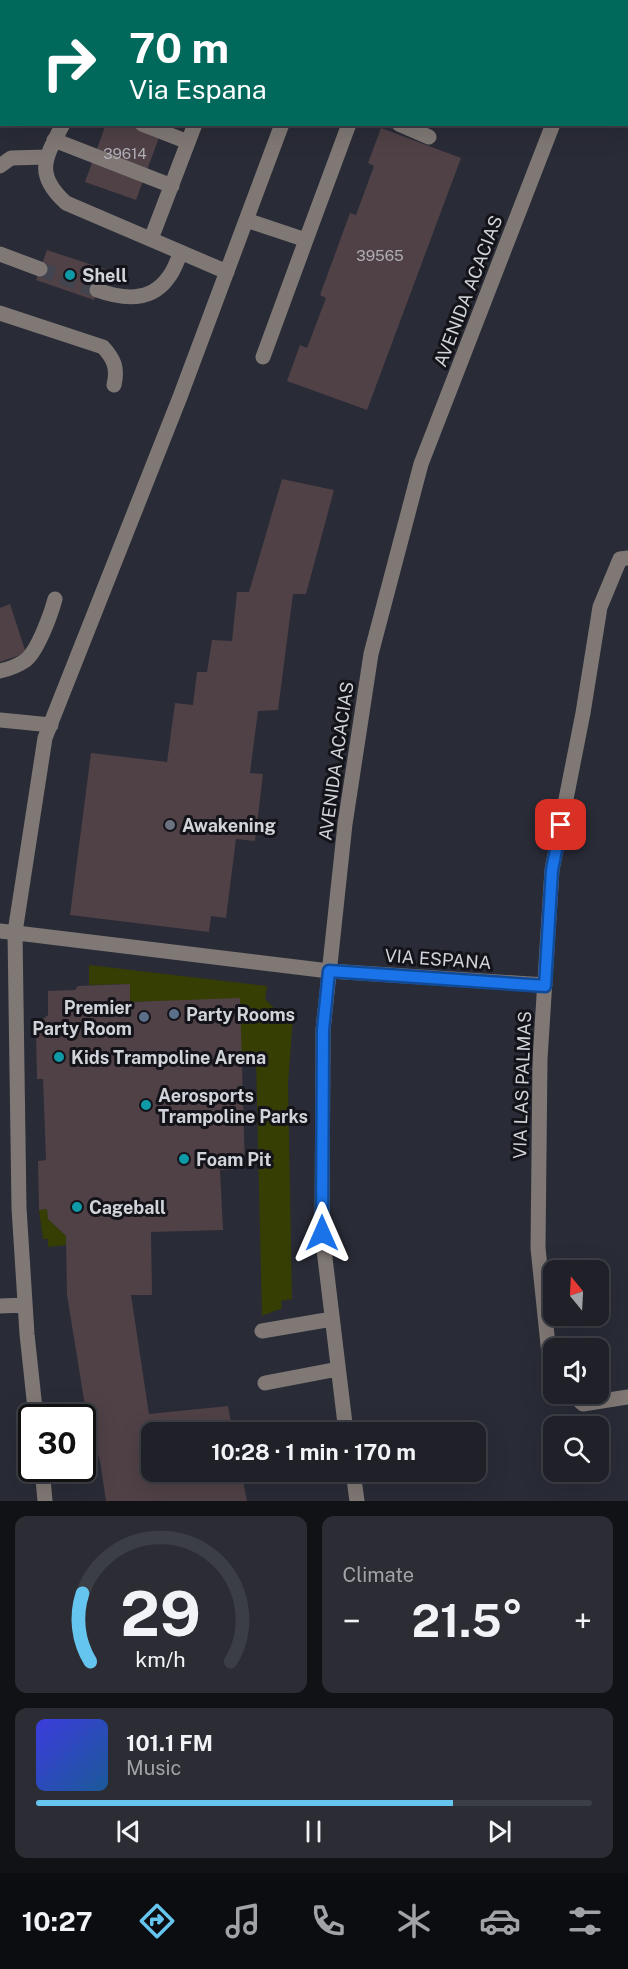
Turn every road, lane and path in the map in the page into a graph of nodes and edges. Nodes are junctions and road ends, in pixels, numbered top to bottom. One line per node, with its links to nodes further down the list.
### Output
1 (62, 126): 9 (street)
2 (146, 126): 10 (street)
3 (194, 126): 10 (street)
4 (281, 126): 14 (street)
5 (348, 126): 16 (street)
6 (406, 126): 8 (street)
7 (552, 126): 31 (street, AVENIDA ACACIAS)
8 (429, 137)
9 (54, 140): 11 (street); 13 (street)
10 (188, 142): 13 (street)
11 (46, 156): 12 (street); 15 (street)
12 (0, 166)
13 (172, 186): 15 (street)
14 (246, 220): 16 (street); 20 (street)
15 (151, 239): 17 (street)
16 (306, 240): 23 (street)
17 (182, 252): 20 (street); 21 (street)
18 (0, 254): 19 (street)
19 (40, 269)
20 (227, 272): 29 (street)
21 (98, 290)
22 (0, 313): 24 (street)
23 (263, 357)
24 (114, 385)
25 (628, 558): 32 (street, VIA LAS PALMAS)
26 (55, 599): 27 (street)
27 (0, 671)
28 (0, 720): 29 (street)
29 (51, 725): 30 (street)
30 (8, 931): 31 (street, VIA ESPANA); 33 (street)
31 (329, 971): 32 (street, VIA ESPANA); 35 (street, AVENIDA ACACIAS)
32 (545, 986): 37 (street, VIA LAS PALMAS)
33 (25, 1305): 34 (street); 42 (street)
34 (0, 1306)
35 (332, 1319): 36 (street); 38 (street, AVENIDA ACACIAS)
36 (262, 1331)
37 (547, 1338)
38 (338, 1369): 39 (street); 43 (street, AVENIDA ACACIAS)
39 (265, 1383)
40 (628, 1397): 41 (street)
41 (609, 1400)
42 (35, 1404)
43 (345, 1422)
44 (43, 1482): 46 (street)
45 (354, 1482): 47 (street)
46 (45, 1501)
47 (357, 1501)

